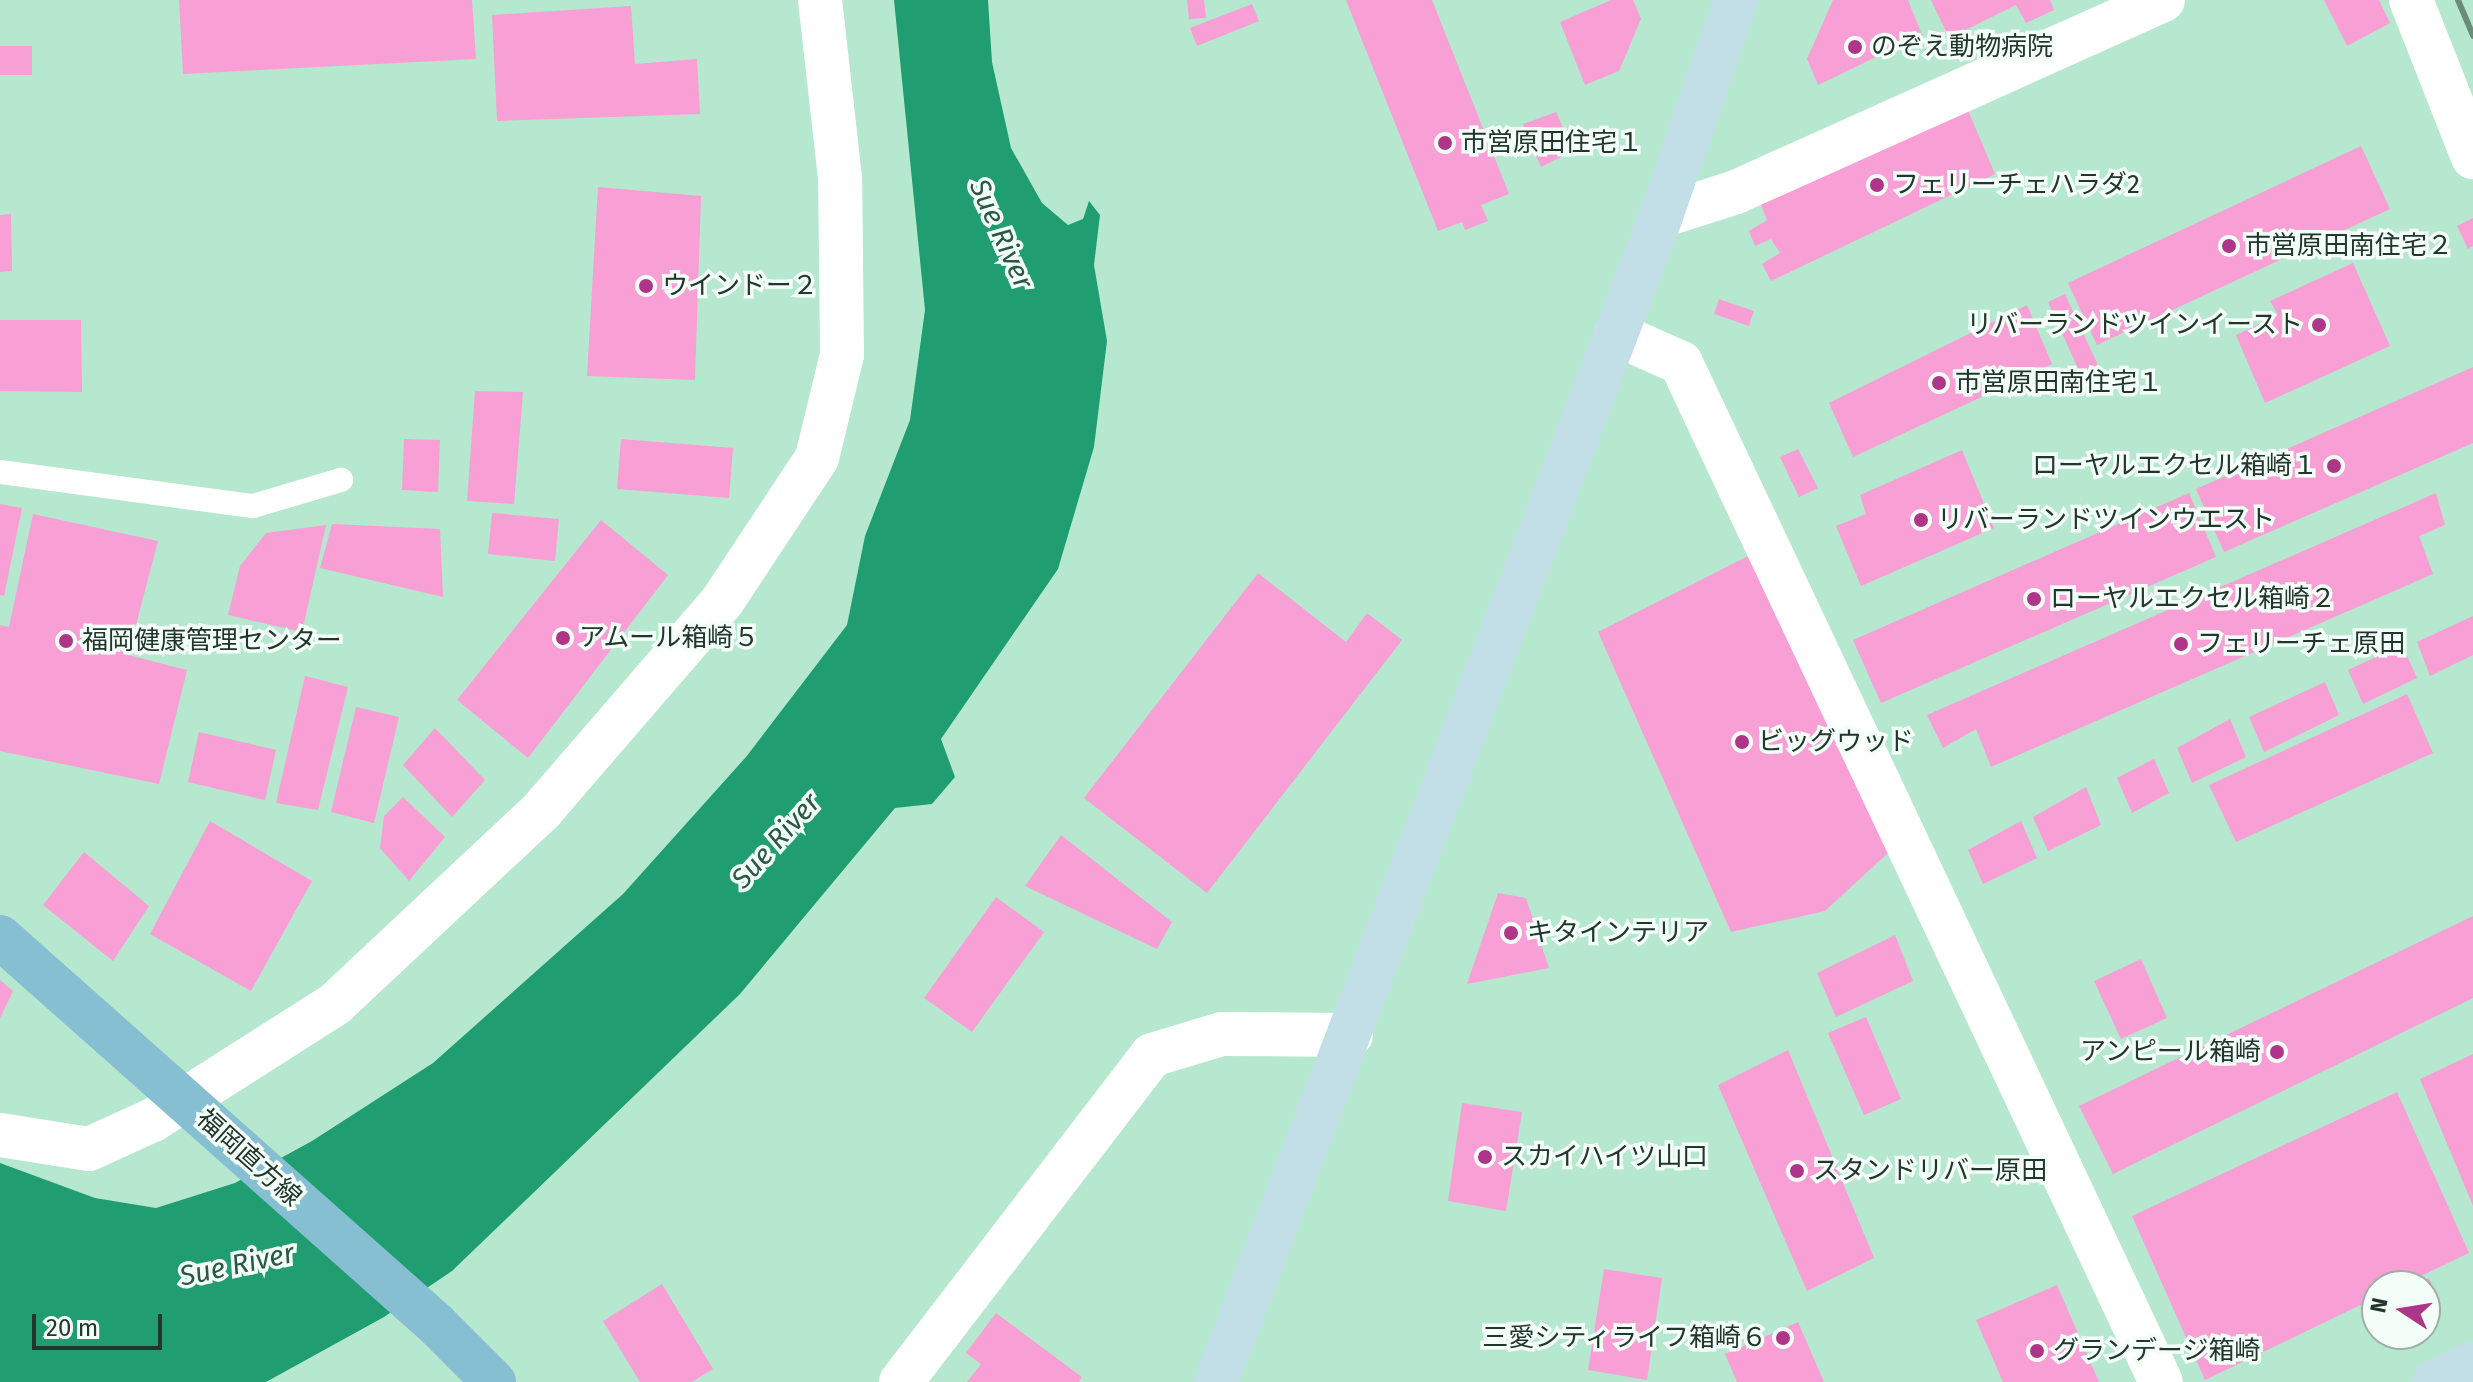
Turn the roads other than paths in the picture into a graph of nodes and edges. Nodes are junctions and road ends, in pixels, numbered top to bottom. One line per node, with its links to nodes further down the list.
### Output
1 (820, 0): 12 (street)
2 (1736, 0): 6 (street)
3 (2163, 0): 6 (street)
4 (2411, 0): 5 (street)
5 (2471, 146)
6 (1661, 216): 7 (street)
7 (1616, 334): 11 (street); 18 (street)
8 (0, 472): 9 (lane)
9 (341, 480)
10 (0, 937): 12 (main road, 福岡直方線)
11 (1351, 1035): 16 (street); 17 (street)
12 (199, 1113): 13 (street); 15 (main road, 福岡直方線)
13 (0, 1135)
14 (2473, 1364): 19 (street)
15 (494, 1382)
16 (901, 1382)
17 (1216, 1382)
18 (2161, 1382)
19 (2434, 1382)

